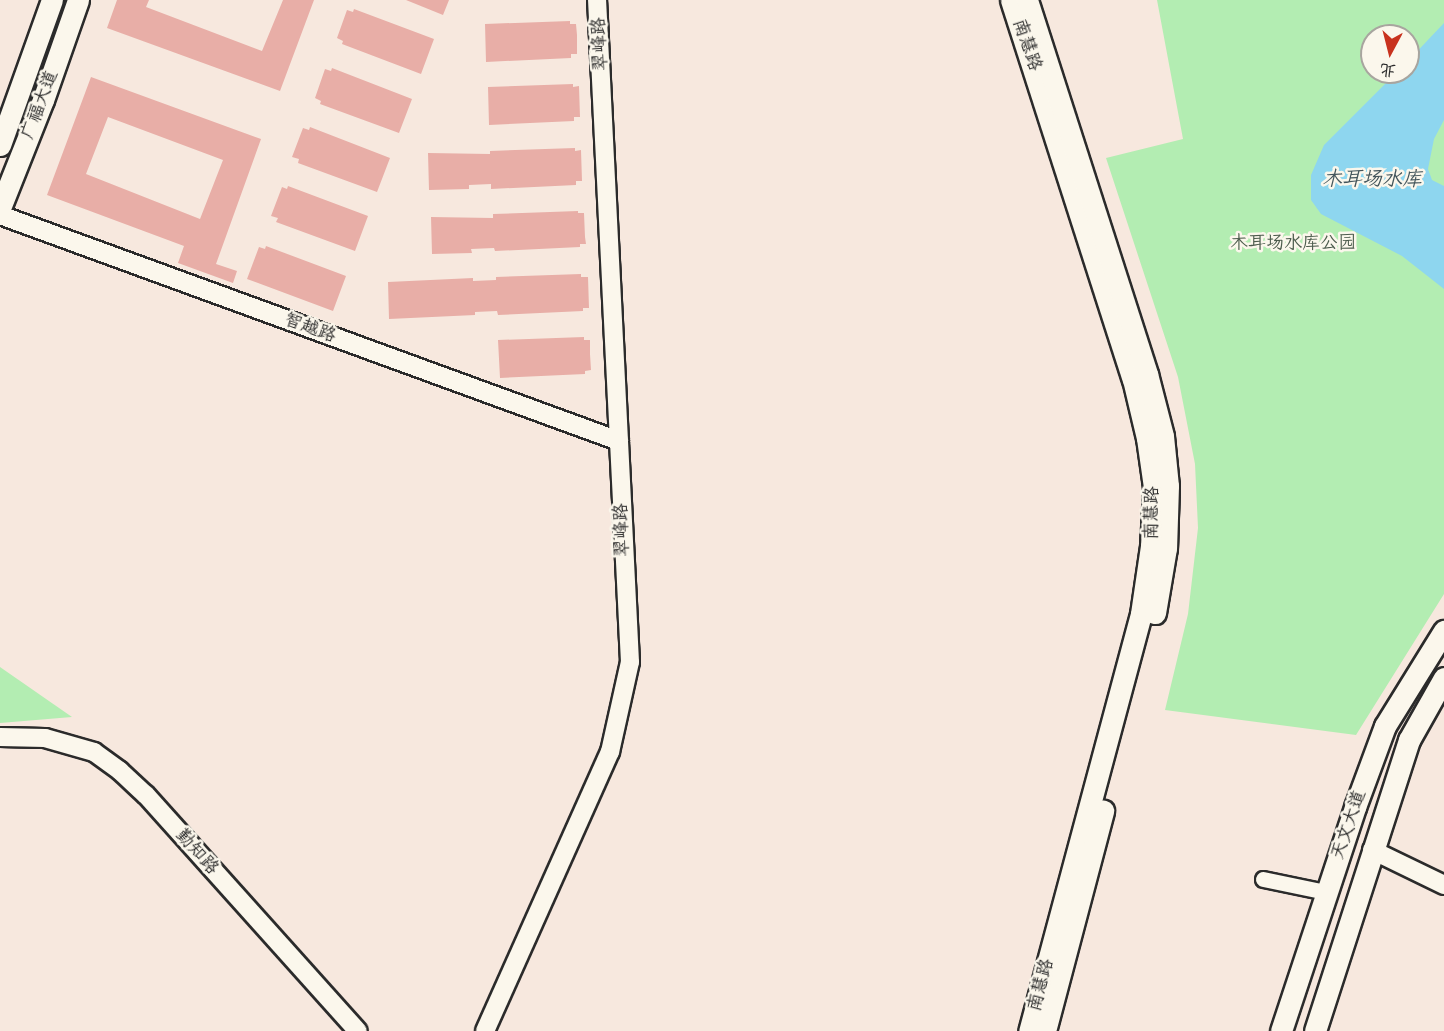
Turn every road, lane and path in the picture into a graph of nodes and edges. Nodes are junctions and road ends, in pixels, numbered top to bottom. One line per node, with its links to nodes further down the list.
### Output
1 (52, 0): 6 (main road, 广福大道)
2 (78, 0): 7 (main road, 广福大道)
3 (597, 0): 9 (street, 翠峰路)
4 (1011, 0): 19 (main road, 南慧路)
5 (1027, 0): 20 (main road, 南慧路)
6 (0, 146)
7 (0, 208)
8 (0, 215): 9 (street, 智越路)
9 (619, 441): 18 (street, 翠峰路)
10 (1444, 631): 16 (main road, 天文大道)
11 (1444, 678): 13 (main road, 天文大道)
12 (0, 737): 17 (street, 勤知路)
13 (1372, 850): 15 (street); 22 (main road, 天文大道)
14 (1263, 879): 16 (street)
15 (1444, 885)
16 (1326, 892): 21 (main road, 天文大道)
17 (358, 1031)
18 (485, 1031)
19 (1029, 1031)
20 (1045, 1031)
21 (1281, 1031)
22 (1314, 1031)

